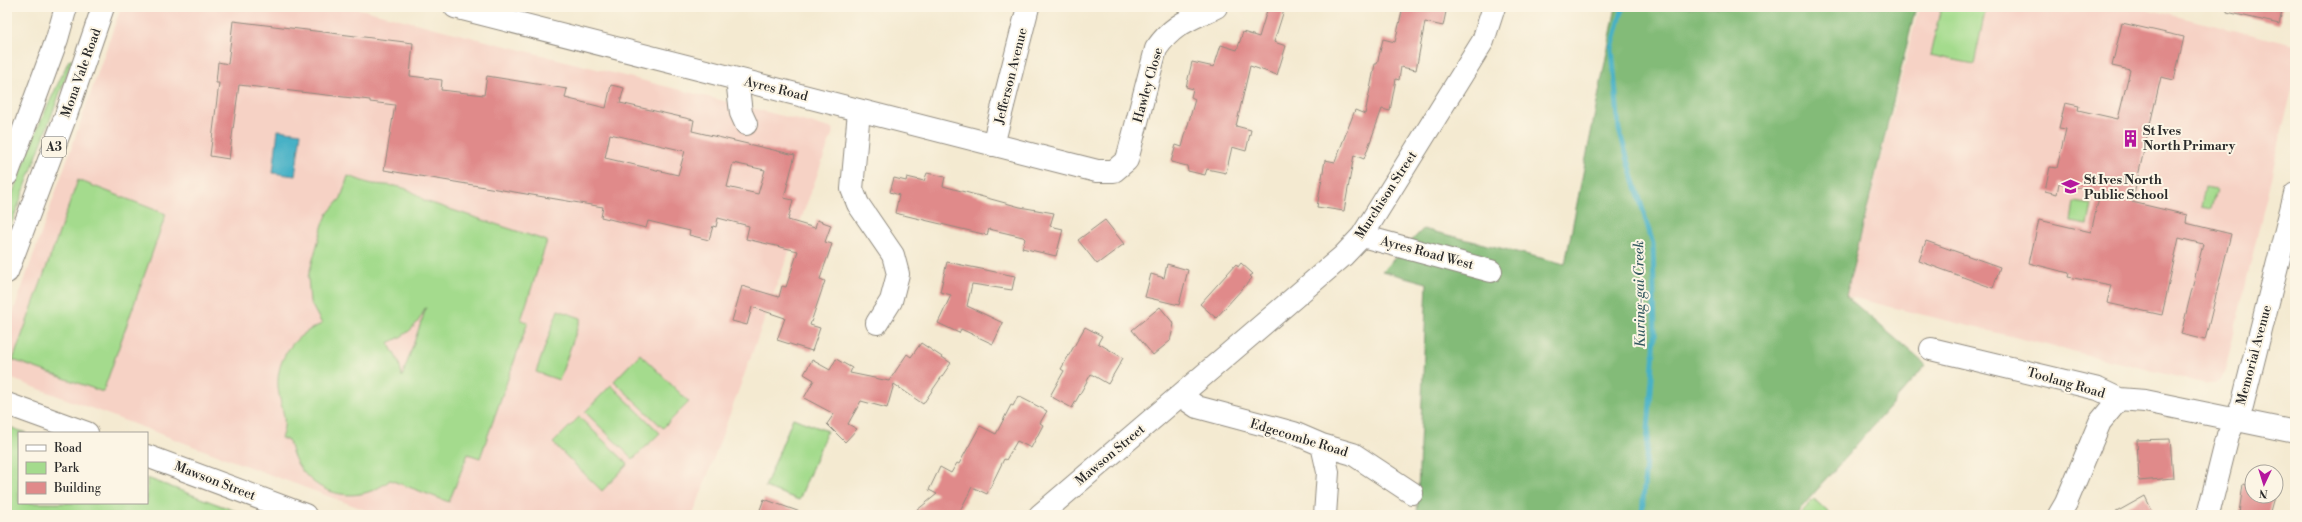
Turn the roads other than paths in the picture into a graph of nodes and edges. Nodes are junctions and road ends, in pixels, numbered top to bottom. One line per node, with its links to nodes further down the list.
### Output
1 (66, 7): 12 (main road, A3)
2 (103, 7): 16 (main road, Mona Vale Road / A3)
3 (455, 7): 7 (main road, Ayres Road)
4 (1028, 7): 10 (main road, Jefferson Avenue)
5 (1216, 7): 11 (main road, Hawley Close)
6 (1494, 7): 14 (main road, Murchison Street)
7 (737, 79): 8 (main road, Ayres Road); 9 (main road)
8 (859, 111): 10 (main road, Ayres Road); 17 (main road)
9 (746, 124)
10 (993, 145): 11 (main road, Ayres Road)
11 (1097, 171)
12 (7, 175)
13 (2295, 194): 22 (main road, Memorial Avenue)
14 (1362, 236): 15 (main road, Ayres Road West); 19 (main road, Murchison Street)
15 (1492, 271)
16 (7, 272)
17 (877, 323)
18 (1931, 349): 20 (main road, Toolang Road)
19 (1180, 396): 25 (main road, Edgecombe Road); 29 (main road, Mawson Street)
20 (2119, 400): 22 (main road, Toolang Road); 31 (main road)
21 (7, 404): 23 (main road)
22 (2235, 420): 24 (main road, Toolang Road); 32 (main road, Memorial Avenue)
23 (83, 432)
24 (2295, 432)
25 (1322, 445): 27 (main road, Edgecombe Road); 30 (main road)
26 (148, 456): 28 (main road, Mawson Street)
27 (1412, 493)
28 (305, 515)
29 (1040, 515)
30 (1325, 515)
31 (2059, 515)
32 (2208, 515)

